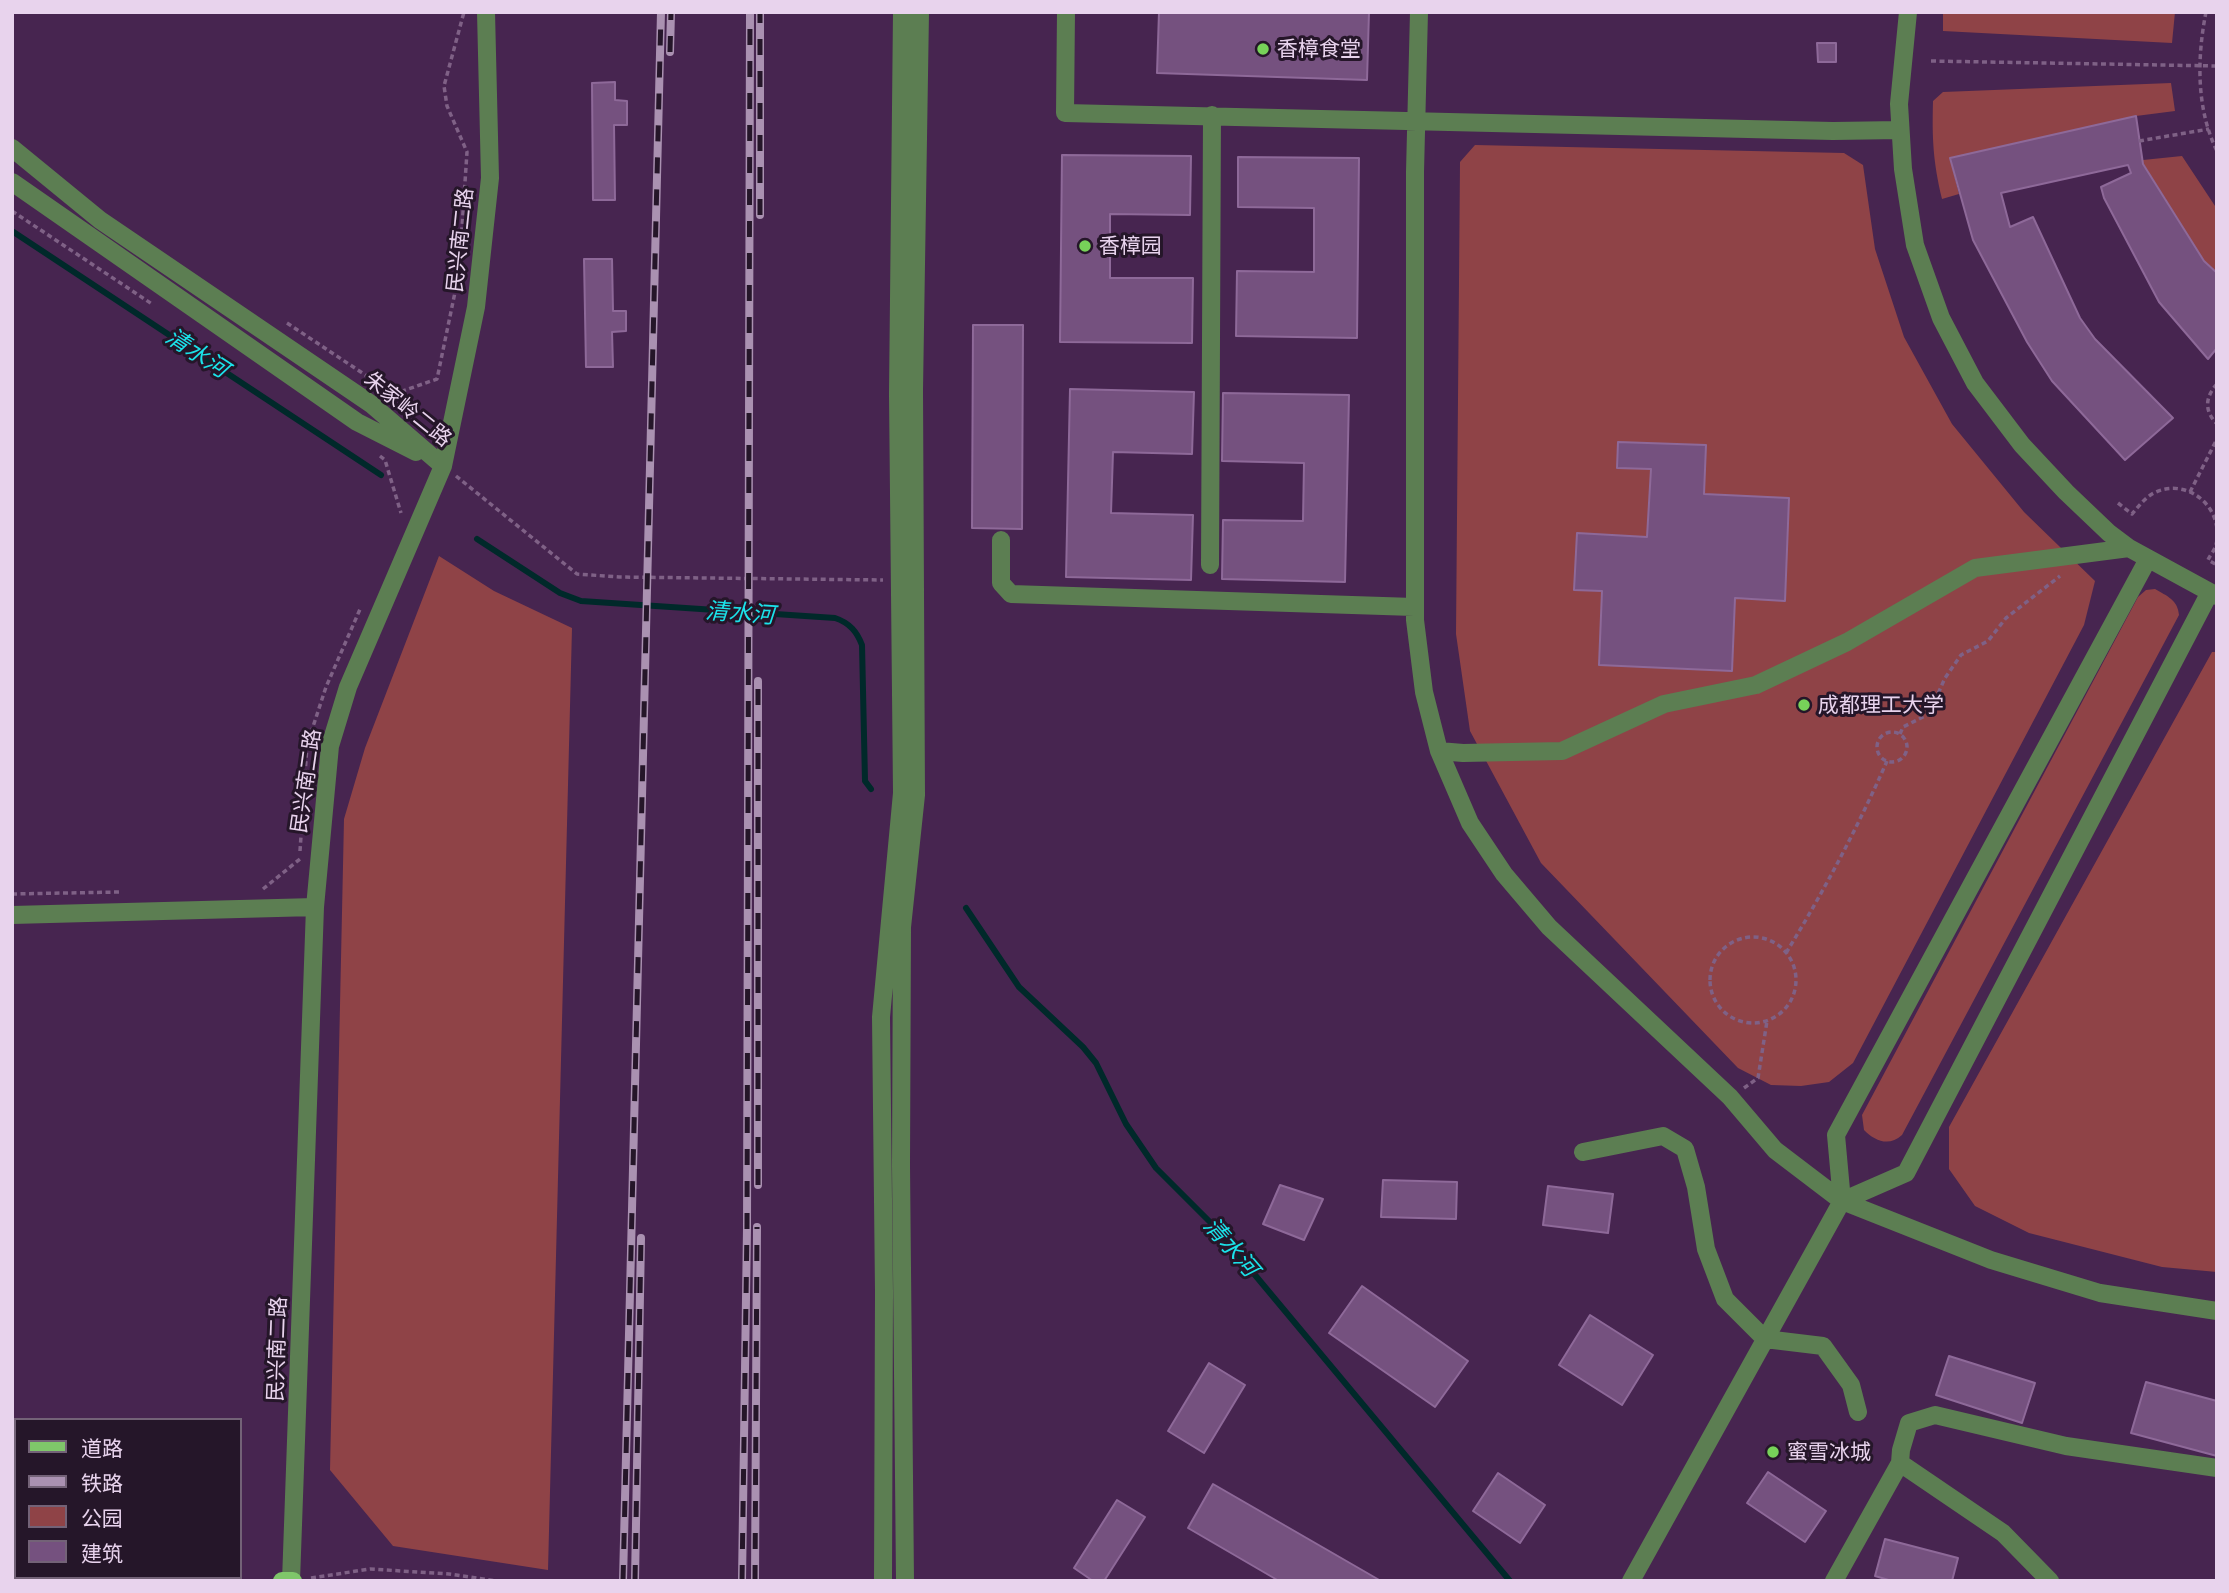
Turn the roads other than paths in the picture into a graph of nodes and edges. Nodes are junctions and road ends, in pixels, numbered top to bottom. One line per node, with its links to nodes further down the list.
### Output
1 (486, 12): 16 (street, 民兴南二路)
2 (902, 12): 36 (street)
3 (920, 12): 37 (street)
4 (1066, 12): 7 (street)
5 (1419, 12): 8 (street)
6 (1908, 12): 9 (street)
7 (1213, 115): 8 (street); 20 (street)
8 (1417, 119): 9 (street); 22 (street)
9 (1900, 130): 18 (street)
10 (12, 148): 14 (street)
11 (12, 176): 14 (street)
12 (12, 182): 15 (street)
13 (12, 193): 15 (street)
14 (100, 220): 16 (street, 朱家岭二路)
15 (89, 237): 16 (street, 朱家岭二路)
16 (443, 466): 24 (street, 民兴南二路)
17 (1001, 540): 22 (street)
18 (2129, 548): 19 (street); 23 (street)
19 (2148, 559): 21 (street); 27 (street)
20 (1210, 565)
21 (2213, 594): 27 (street)
22 (1415, 607): 23 (street)
23 (1439, 751): 27 (street)
24 (315, 907): 25 (street); 35 (street, 民兴南二路)
25 (12, 915)
26 (1583, 1152): 29 (street)
27 (1842, 1201): 28 (street); 29 (street)
28 (2217, 1311)
29 (1765, 1339): 30 (street); 38 (street)
30 (1858, 1412)
31 (1900, 1464): 32 (street); 33 (street); 39 (street)
32 (2217, 1468)
33 (1842, 1578)
34 (282, 1581): 35 (main road)
35 (292, 1581)
36 (883, 1581)
37 (905, 1581)
38 (1631, 1581)
39 (2050, 1581)

